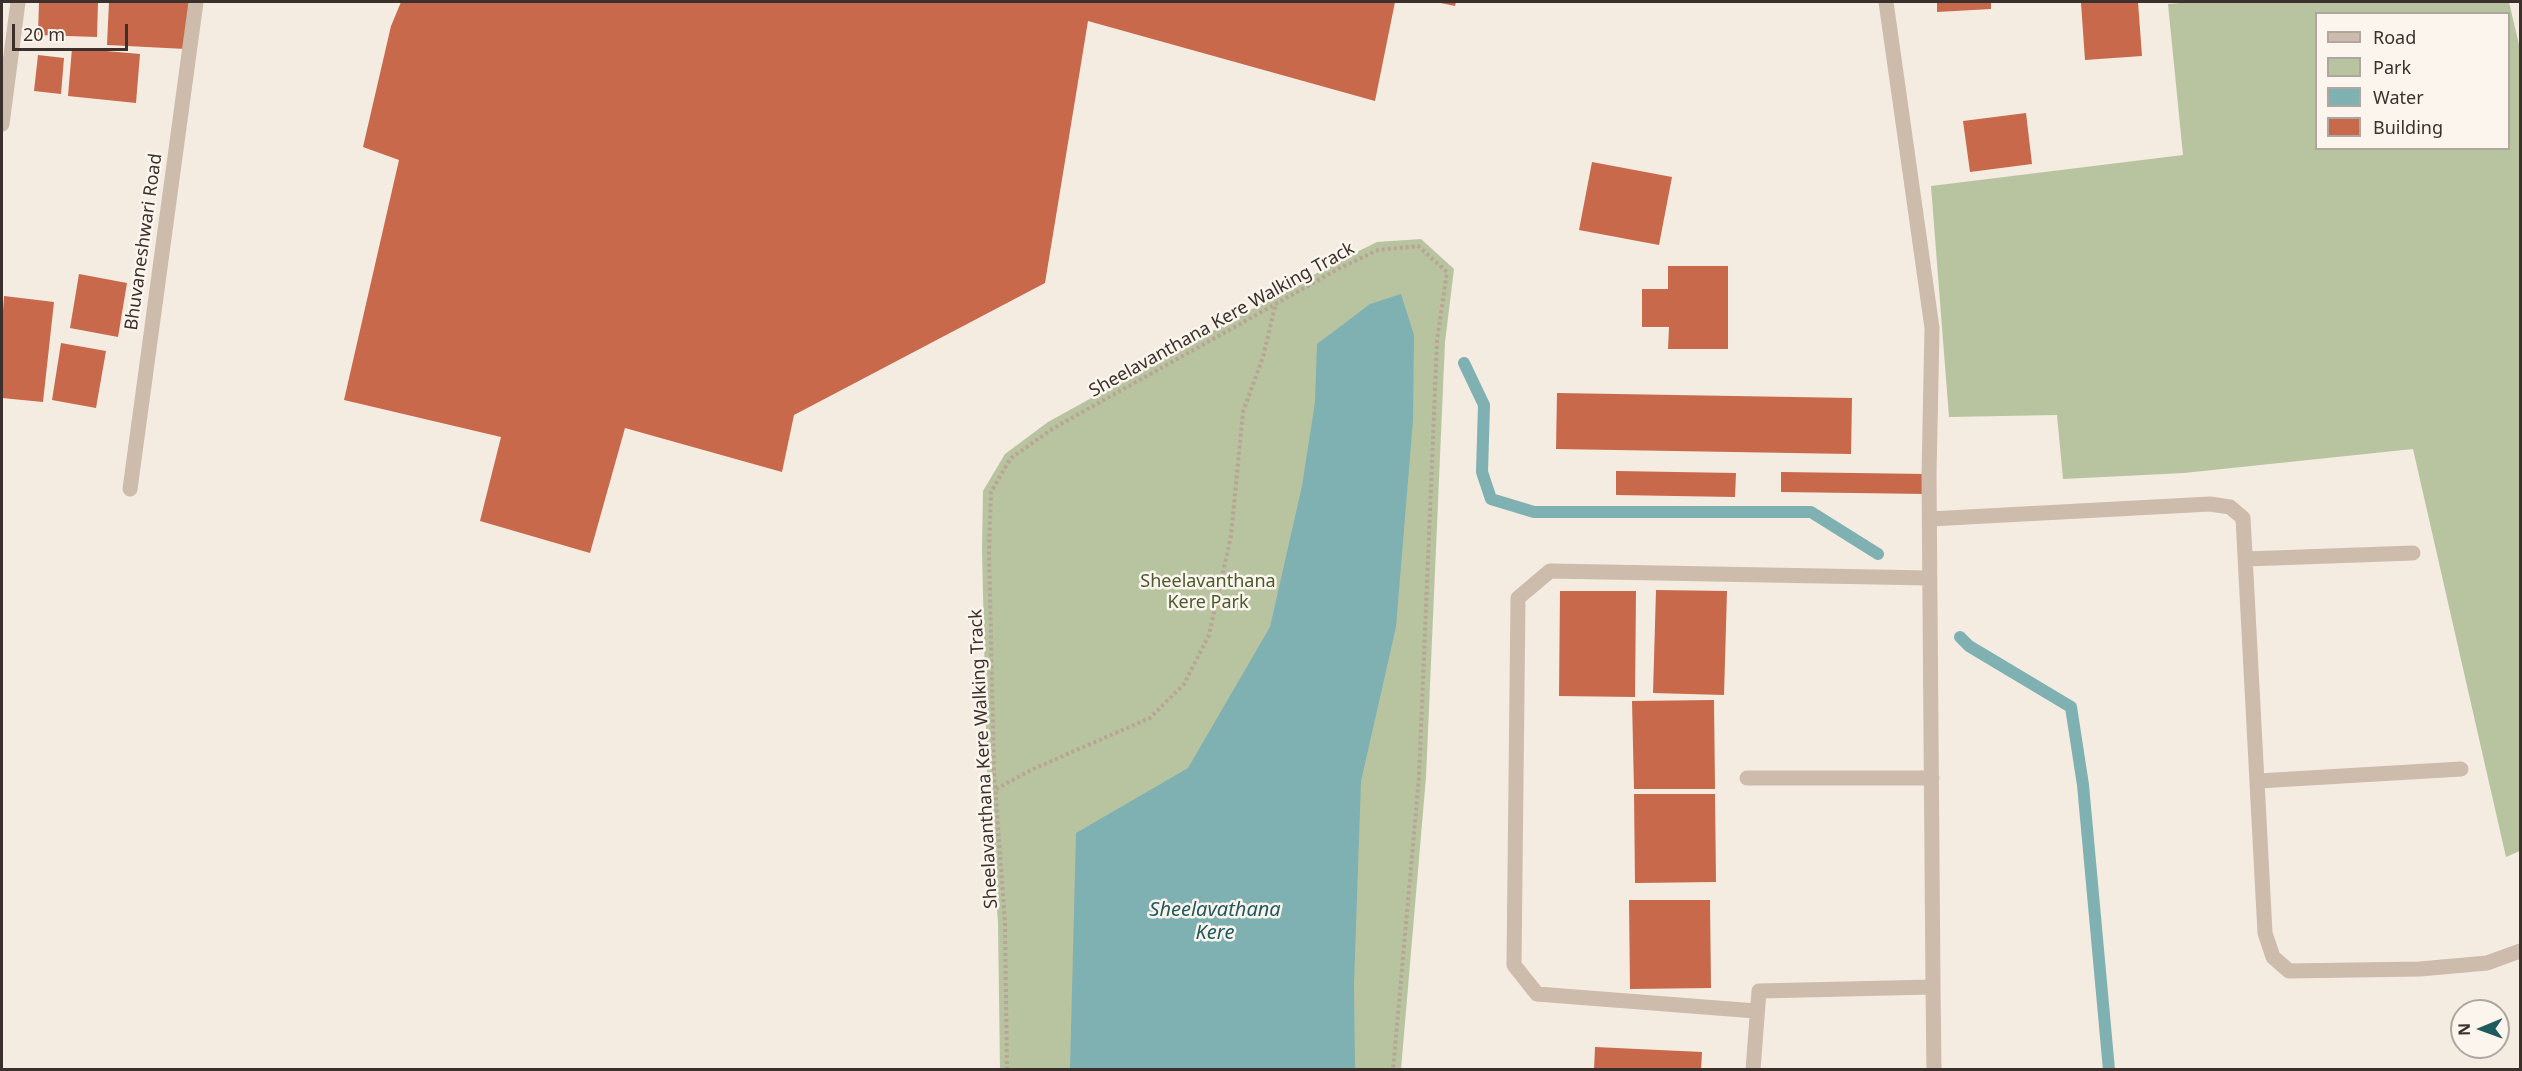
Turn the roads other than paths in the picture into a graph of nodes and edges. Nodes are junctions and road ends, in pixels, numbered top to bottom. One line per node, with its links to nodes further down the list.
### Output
1 (18, 2): 4 (street)
2 (196, 2): 5 (street, Bhuvaneshwari Road)
3 (1886, 2): 6 (street)
4 (2, 124)
5 (130, 489)
6 (1930, 519): 8 (street); 9 (street)
7 (2413, 553): 8 (street)
8 (2246, 559): 13 (street)
9 (1930, 578): 12 (street); 16 (street)
10 (2461, 769): 13 (street)
11 (1747, 778): 12 (street)
12 (1932, 778): 15 (street)
13 (2258, 781): 14 (street)
14 (2520, 951)
15 (1933, 987): 16 (street); 18 (street)
16 (1756, 1011): 17 (street)
17 (1753, 1070)
18 (1934, 1070)

